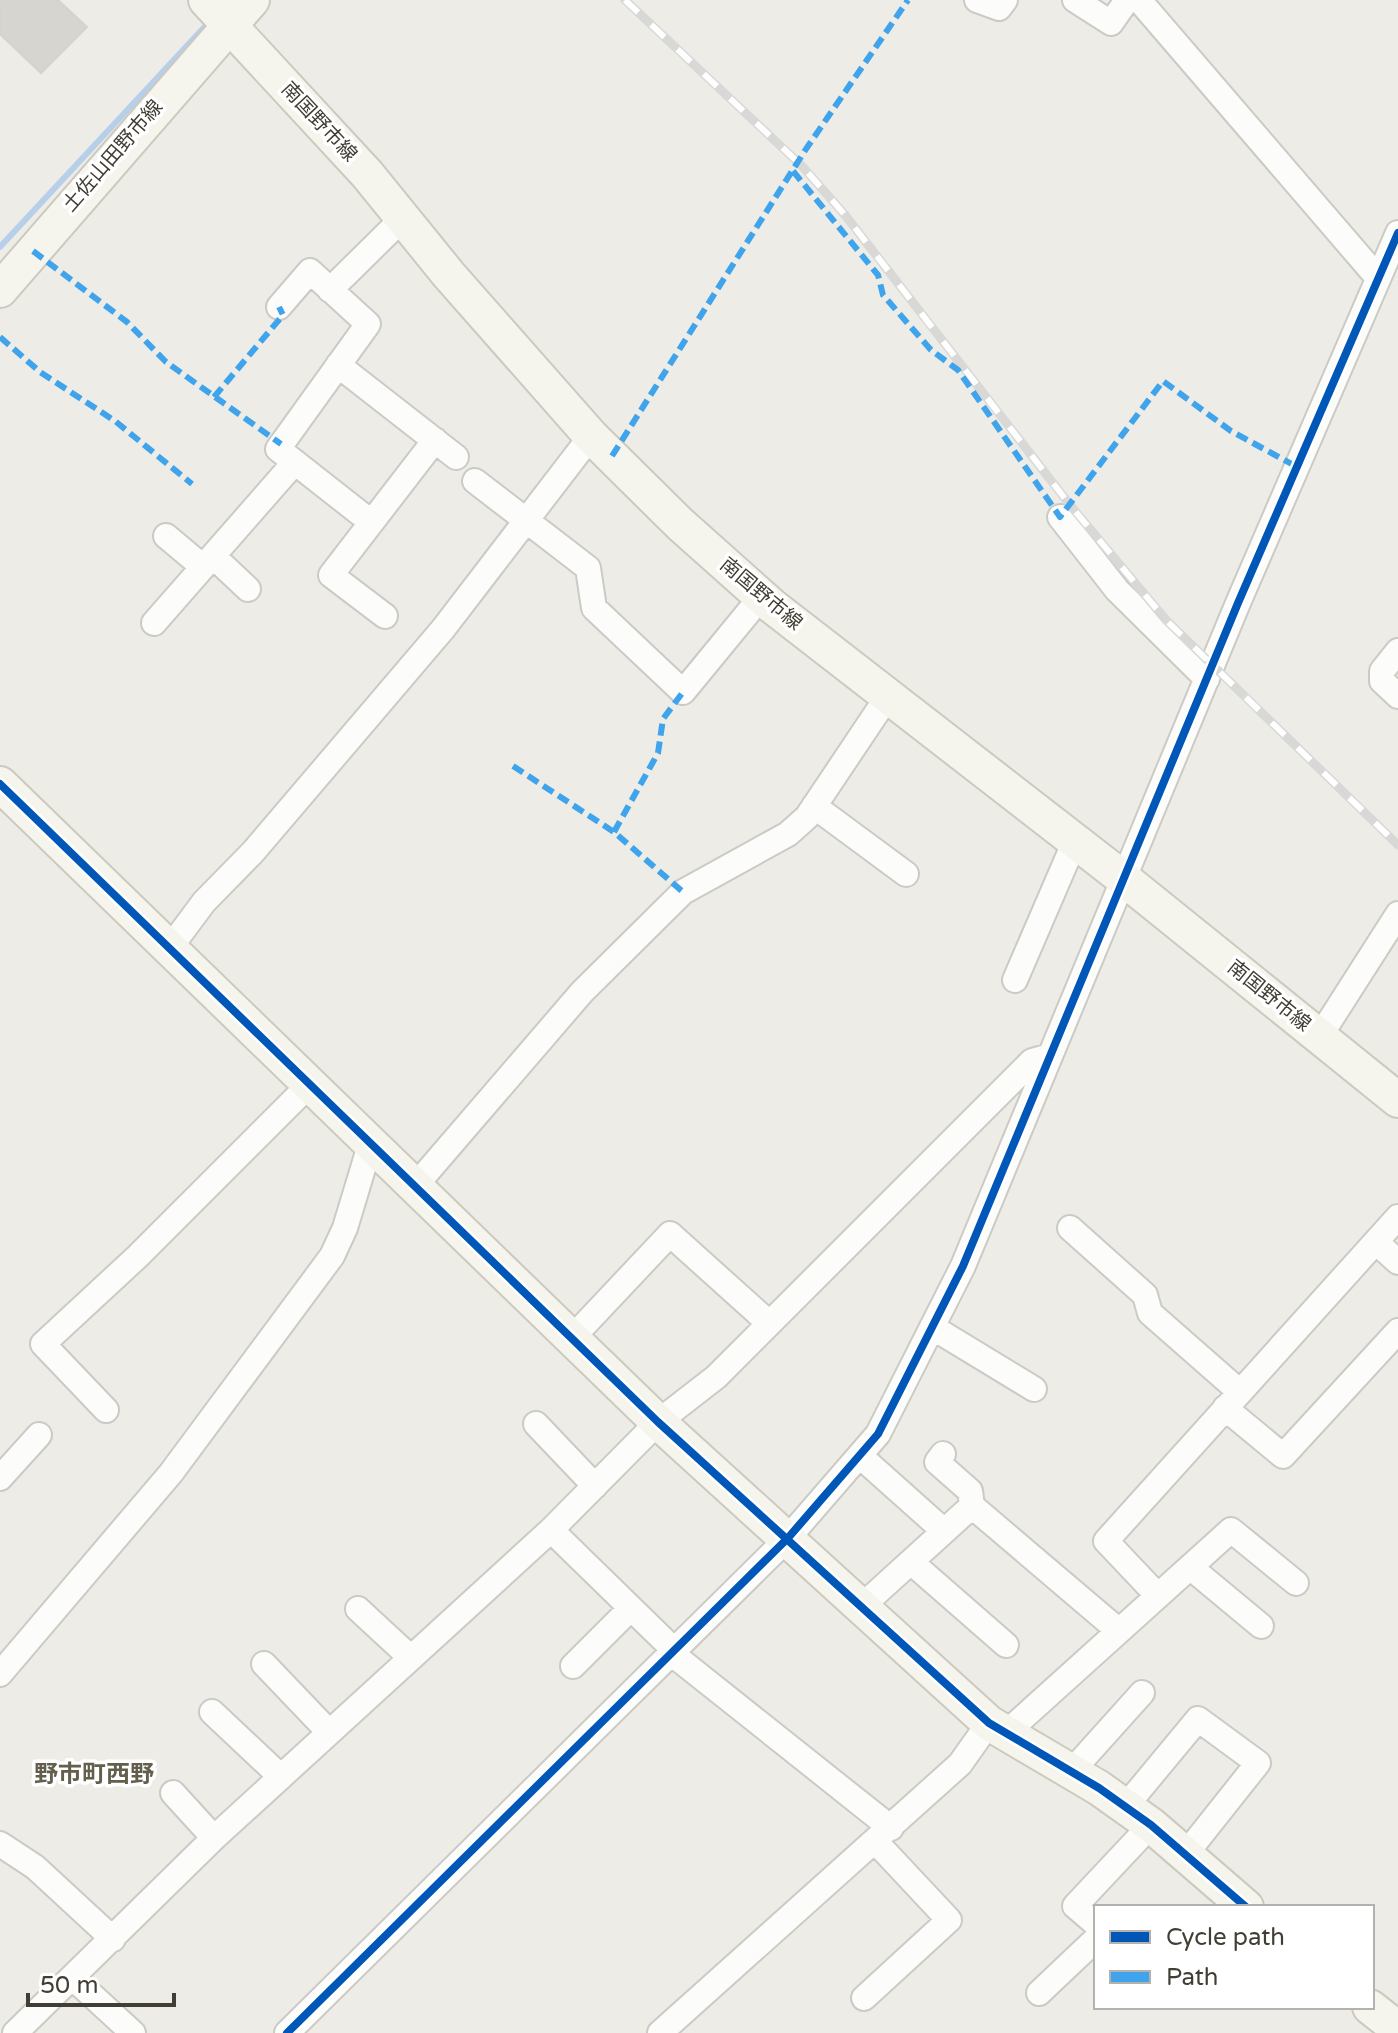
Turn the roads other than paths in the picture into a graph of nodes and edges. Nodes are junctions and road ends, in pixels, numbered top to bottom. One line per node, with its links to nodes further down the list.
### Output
1 (977, 0): 2 (street)
2 (1005, 0)
3 (1075, 0): 4 (street)
4 (1127, 0)
5 (1139, 0): 9 (street)
6 (229, 8): 7 (main road, 南国野市線); 10 (main road, 土佐山田野市線)
7 (403, 218): 11 (street); 14 (main road, 南国野市線)
8 (1398, 233): 9 (street)
9 (1378, 278): 29 (street)
10 (0, 290)
11 (330, 290): 12 (street); 13 (street)
12 (279, 307)
13 (338, 365): 15 (street); 17 (street)
14 (591, 436): 20 (street); 25 (main road, 南国野市線)
15 (435, 440): 16 (street); 21 (street)
16 (456, 457)
17 (295, 462): 21 (street); 23 (street)
18 (475, 481): 20 (street)
19 (1060, 517): 29 (street)
20 (528, 519): 25 (street); 38 (street)
21 (371, 522): 26 (street)
22 (166, 536): 23 (street)
23 (208, 562): 24 (street); 27 (street)
24 (248, 589)
25 (761, 597): 30 (main road, 南国野市線)
26 (385, 616)
27 (154, 623)
28 (1398, 651): 31 (street)
29 (1207, 679): 36 (street)
30 (888, 696): 33 (street); 34 (main road, 南国野市線)
31 (1398, 696)
32 (0, 784): 38 (main road)
33 (814, 806): 35 (street); 45 (street)
34 (1075, 841): 36 (main road, 南国野市線); 39 (street)
35 (906, 874)
36 (1124, 879): 40 (main road, 南国野市線); 41 (street)
37 (1398, 914): 40 (street)
38 (169, 949): 42 (main road)
39 (1015, 980)
40 (1320, 1036): 43 (main road, 南国野市線)
41 (1050, 1056): 50 (street); 51 (street)
42 (310, 1084): 44 (main road); 56 (street)
43 (1398, 1100)
44 (371, 1142): 45 (main road); 82 (street)
45 (416, 1185): 53 (main road)
46 (1398, 1217): 48 (street)
47 (1070, 1228): 55 (street)
48 (1376, 1242): 49 (street); 55 (street)
49 (1398, 1262)
50 (769, 1323): 53 (street); 57 (street)
51 (932, 1327): 54 (street); 61 (street)
52 (1398, 1331): 55 (street)
53 (572, 1338): 57 (main road)
54 (1034, 1389)
55 (1232, 1400): 71 (street)
56 (106, 1410)
57 (658, 1422): 63 (street); 67 (main road)
58 (536, 1424): 63 (street)
59 (39, 1435): 62 (street)
60 (943, 1454): 64 (street)
61 (860, 1456): 66 (street); 67 (street)
62 (0, 1478)
63 (595, 1486): 65 (street)
64 (972, 1506): 66 (street); 76 (street)
65 (551, 1530): 73 (street); 79 (street)
66 (944, 1531): 68 (street)
67 (788, 1538): 72 (main road); 78 (street)
68 (911, 1562): 72 (street); 77 (street)
69 (1190, 1567): 70 (street); 71 (street); 75 (street)
70 (1296, 1583)
71 (1158, 1596): 76 (street)
72 (862, 1606): 85 (main road)
73 (631, 1608): 78 (street); 81 (street)
74 (358, 1609): 79 (street)
75 (1261, 1626)
76 (1119, 1631): 85 (street)
77 (1006, 1645)
78 (673, 1651): 91 (street); 106 (street)
79 (411, 1658): 86 (street)
80 (264, 1664): 86 (street)
81 (573, 1666)
82 (0, 1674)
83 (1142, 1693): 87 (street)
84 (212, 1712): 88 (street)
85 (997, 1728): 87 (main road); 91 (street)
86 (329, 1732): 88 (street)
87 (1071, 1772): 90 (main road)
88 (281, 1777): 92 (street)
89 (173, 1793): 92 (street)
90 (1138, 1816): 94 (main road); 94 (street); 96 (street)
91 (883, 1834): 101 (street); 107 (street)
92 (214, 1838): 97 (street)
93 (0, 1844): 97 (street)
94 (1185, 1855): 95 (main road)
95 (1244, 1905)
96 (1094, 1922)
97 (113, 1939): 99 (street)
98 (1094, 1941): 100 (street)
99 (73, 1978): 104 (street); 105 (street)
100 (1039, 1993)
101 (864, 1998)
102 (1373, 2009): 103 (main road)
103 (1398, 2029)
104 (15, 2033)
105 (133, 2033)
106 (287, 2033)
107 (660, 2033)

